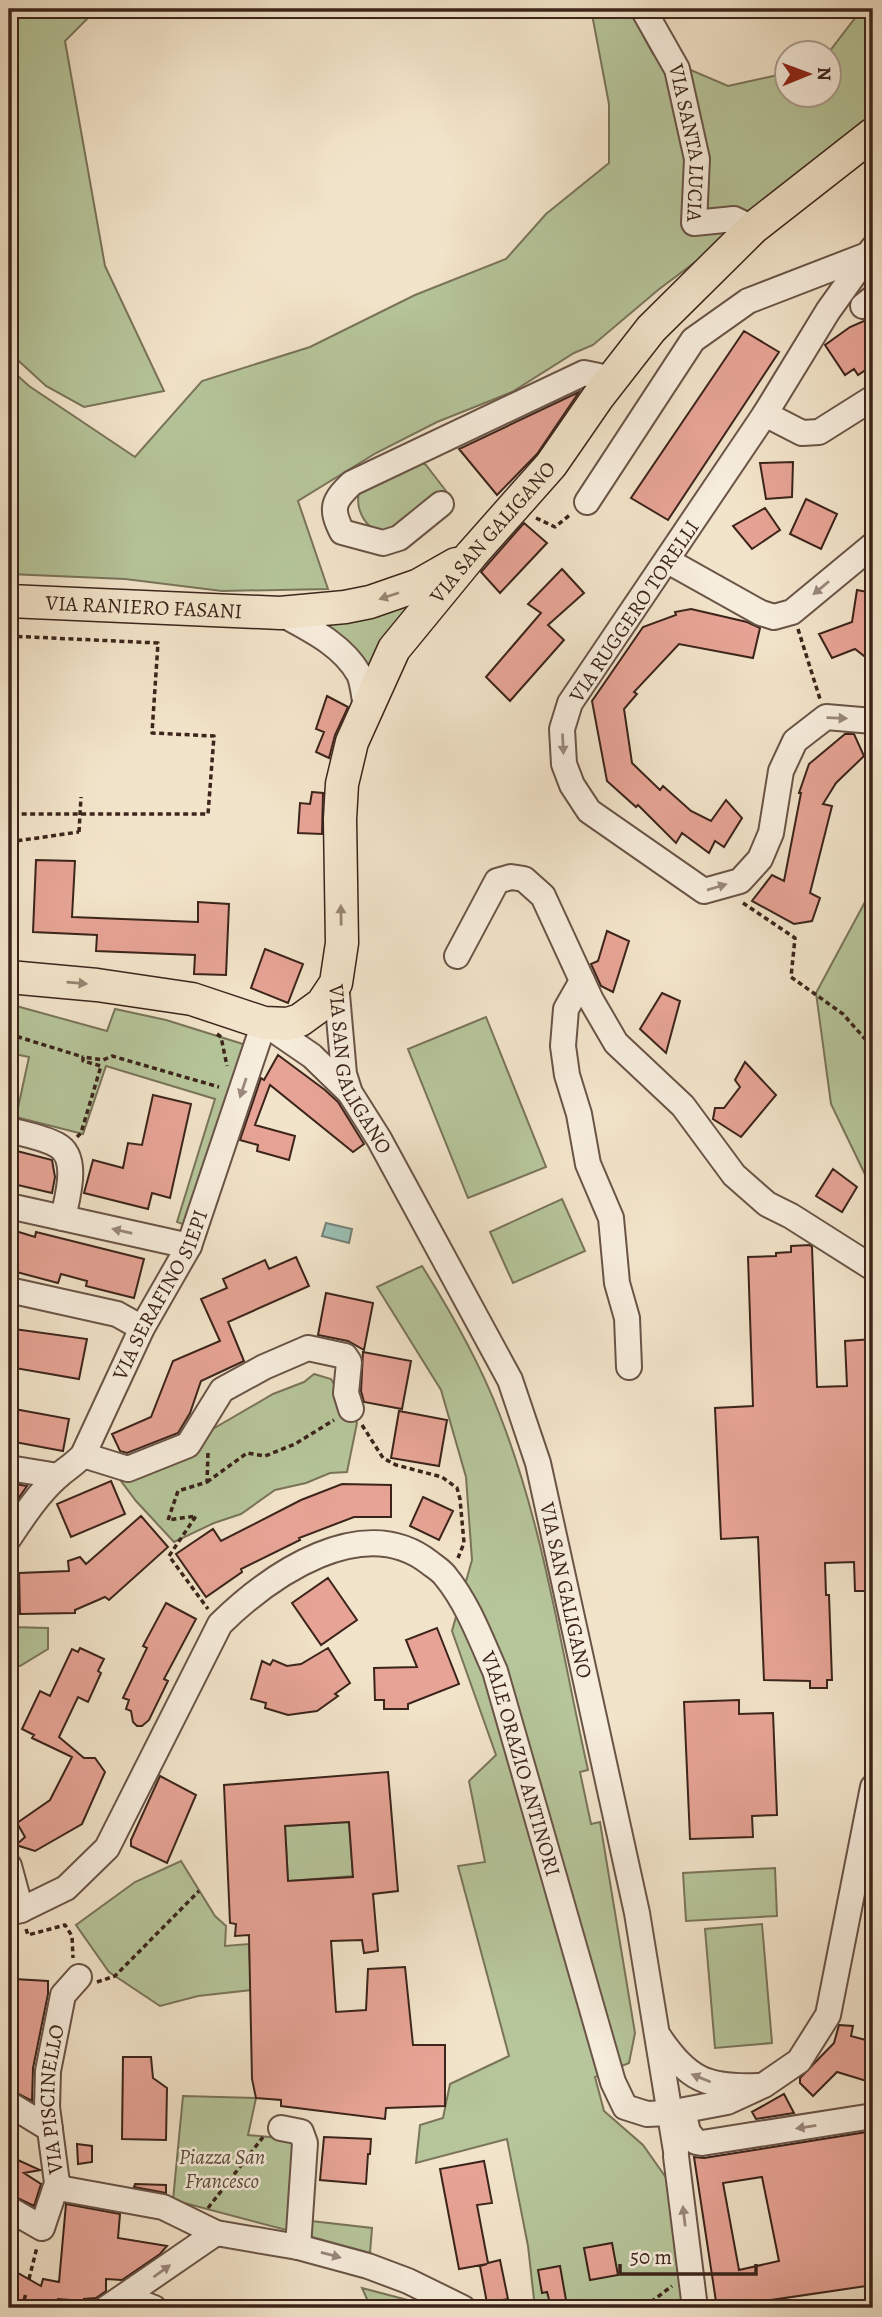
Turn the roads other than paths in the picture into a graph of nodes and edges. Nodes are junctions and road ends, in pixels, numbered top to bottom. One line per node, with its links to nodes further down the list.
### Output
1 (643, 9): 3 (street, VIA SANTA LUCIA)
2 (873, 134): 3 (main road, VIA SAN GALIGANO)
3 (753, 228): 5 (main road, VIA SAN GALIGANO)
4 (870, 251): 7 (street, VIA RUGGERO TORELLI); 8 (street)
5 (613, 379): 9 (street); 11 (main road, VIA SAN GALIGANO)
6 (873, 398): 7 (street)
7 (765, 414): 12 (street, VIA RUGGERO TORELLI)
8 (587, 502)
9 (441, 504)
10 (873, 545): 12 (street, one-way to 12)
11 (472, 554): 14 (main road, VIA RANIERO FASANI, one-way to 14); 15 (main road, VIA SAN GALIGANO)
12 (668, 561): 16 (street, VIA RUGGERO TORELLI, one-way to 16)
13 (14, 602): 14 (main road, VIA RANIERO FASANI)
14 (280, 613): 15 (street, VIA RANIERO FASANI)
15 (366, 707): 20 (main road, VIA SAN GALIGANO, one-way to 15)
16 (873, 721)
17 (457, 956): 19 (street)
18 (9, 977): 21 (main road, one-way to 21)
19 (582, 981): 27 (street); 30 (street)
20 (336, 983): 21 (main road); 22 (street, VIA SAN GALIGANO)
21 (264, 1023): 22 (street); 26 (street, VIA SERAFINO SIEPI, one-way to 26)
22 (350, 1093): 40 (street, VIA SAN GALIGANO)
23 (9, 1130): 25 (street)
24 (9, 1206): 25 (street)
25 (63, 1218): 26 (street, one-way to 25)
26 (189, 1246): 29 (street, VIA SERAFINO SIEPI)
27 (873, 1268)
28 (9, 1290): 29 (street)
29 (142, 1328): 32 (street, VIA SERAFINO SIEPI)
30 (629, 1367)
31 (352, 1409): 32 (street)
32 (83, 1455): 34 (street, VIA SERAFINO SIEPI)
33 (9, 1468): 34 (street)
34 (58, 1476): 35 (street, VIA SERAFINO SIEPI)
35 (9, 1538)
36 (873, 1787): 41 (street, VIALE ORAZIO ANTINORI)
37 (9, 1866): 38 (street)
38 (15, 1912): 43 (street, VIALE ORAZIO ANTINORI)
39 (89, 1980): 46 (street, VIA PISCINELLO)
40 (656, 2034): 41 (street, one-way to 40); 43 (street, VIA SAN GALIGANO)
41 (764, 2085): 43 (street, VIALE ORAZIO ANTINORI)
42 (9, 2104): 46 (street)
43 (676, 2112): 44 (street, one-way to 43); 54 (street, one-way to 43)
44 (873, 2116)
45 (281, 2128): 50 (street)
46 (50, 2129): 47 (street, VIA PISCINELLO)
47 (57, 2183): 48 (street, VIA PISCINELLO); 49 (street)
48 (9, 2209)
49 (206, 2228): 50 (street); 51 (street, one-way to 49)
50 (298, 2246): 53 (street, one-way to 53)
51 (117, 2303): 52 (street)
52 (154, 2308)
53 (464, 2308)
54 (695, 2308)

